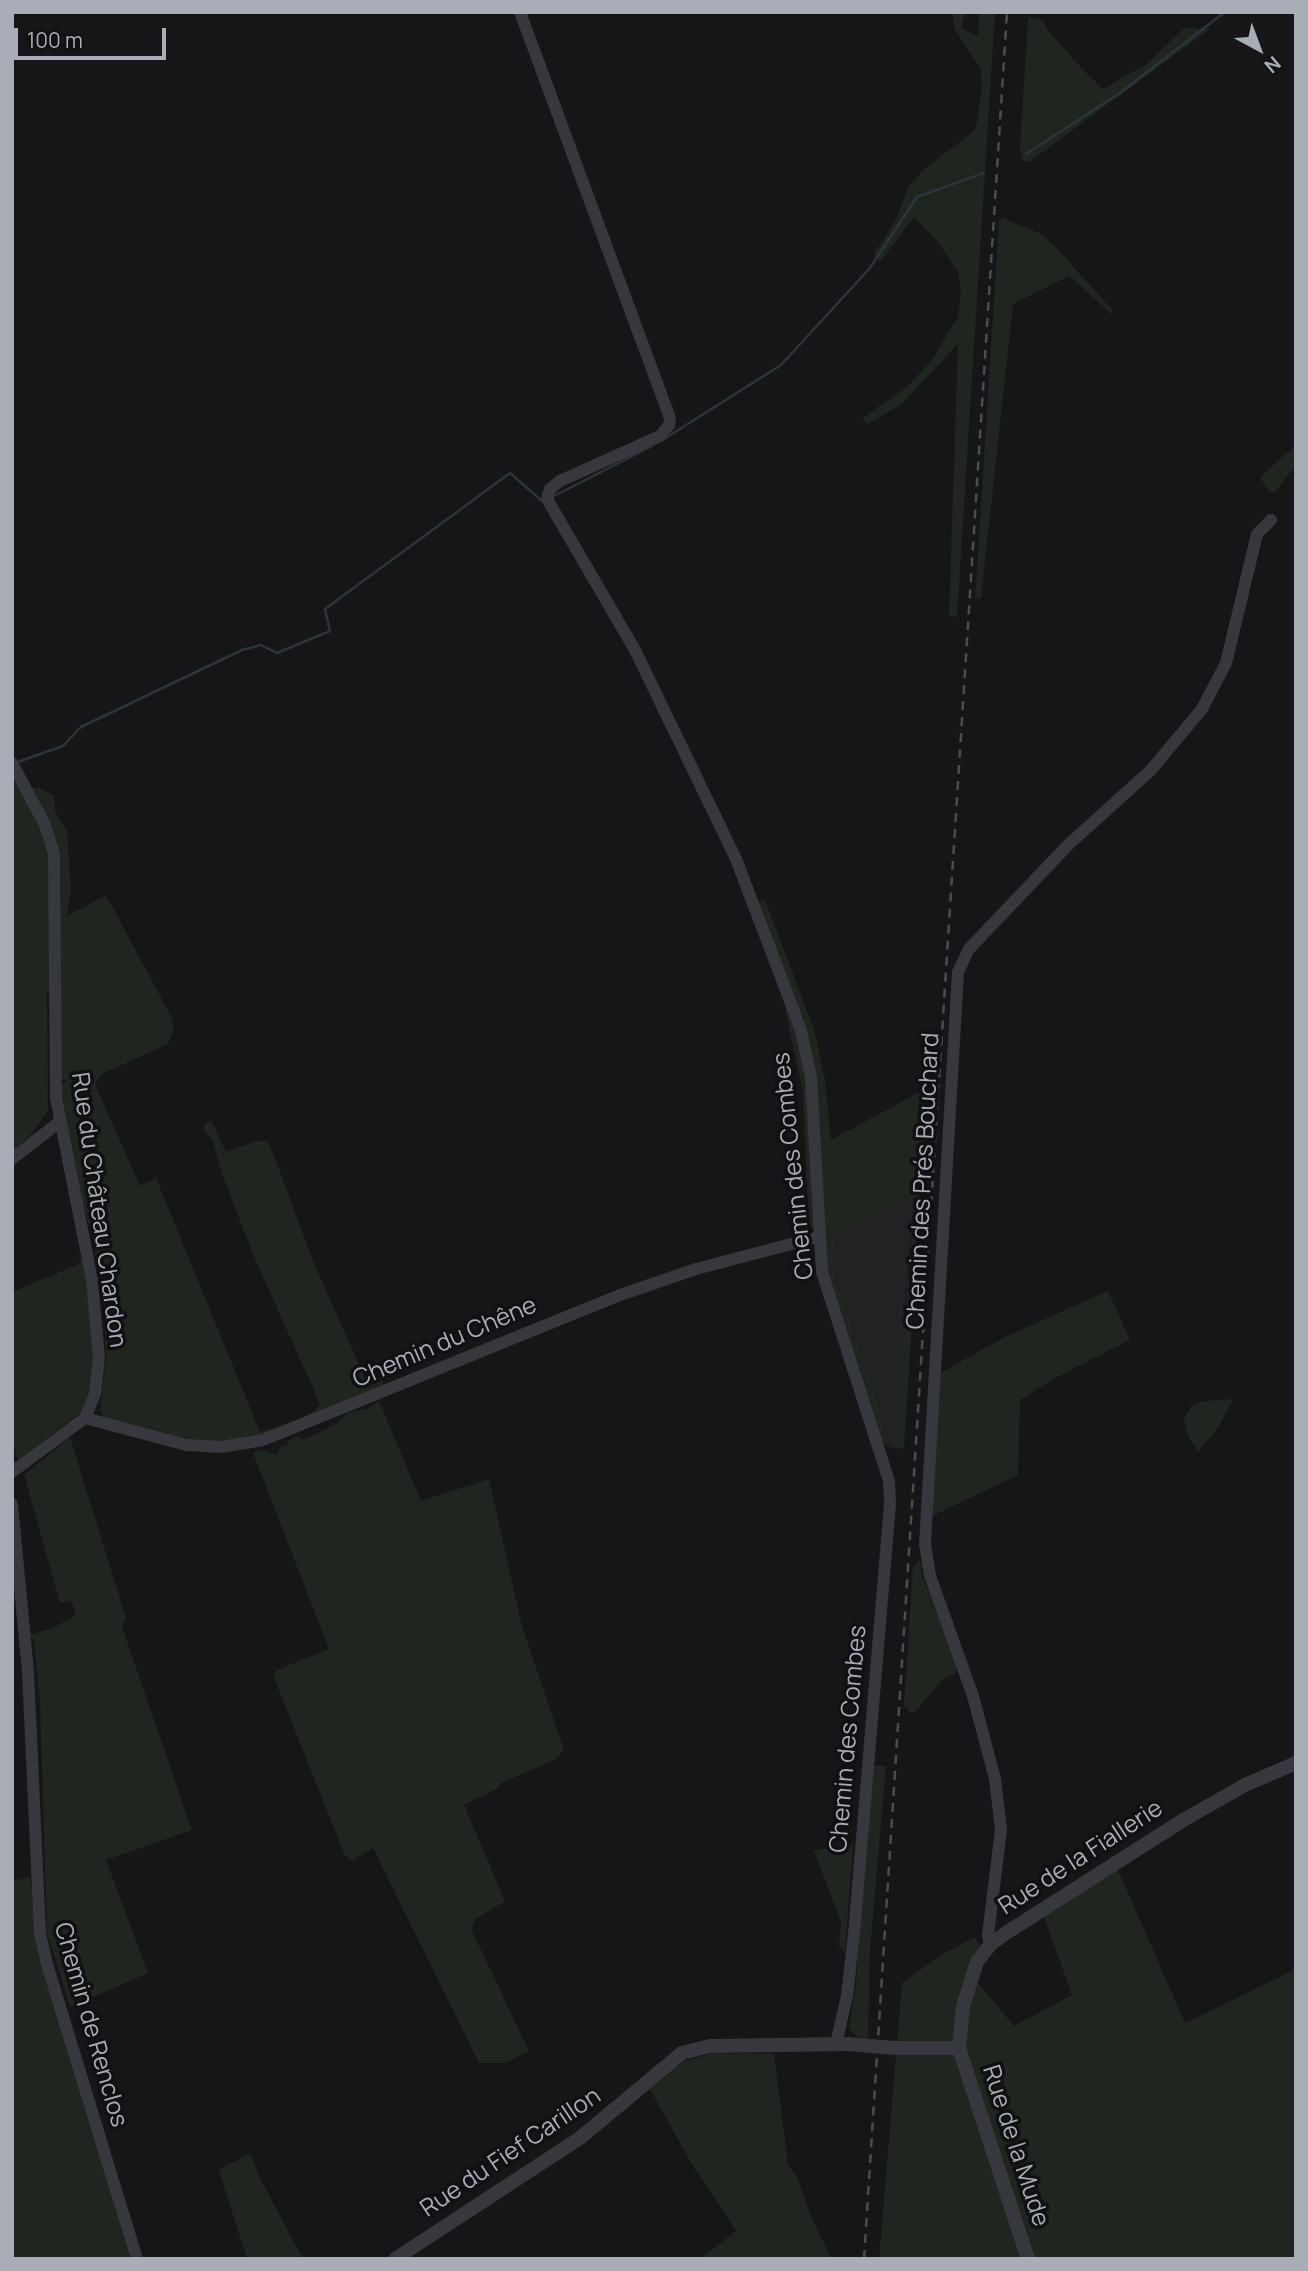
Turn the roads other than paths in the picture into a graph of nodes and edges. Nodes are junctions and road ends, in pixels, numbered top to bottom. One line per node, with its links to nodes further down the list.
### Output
1 (520, 12): 6 (street, Chemin des Combes)
2 (1271, 520): 11 (street, Chemin des Prés Bouchard)
3 (14, 765): 4 (street, Rue du Château Chardon)
4 (58, 1123): 5 (street); 7 (street, Rue du Château Chardon)
5 (12, 1158)
6 (818, 1237): 7 (street, Chemin du Chêne); 12 (street, Chemin des Combes)
7 (85, 1418): 8 (street)
8 (12, 1472)
9 (12, 1504): 14 (street, Chemin de Renclos)
10 (1296, 1763): 11 (street, Rue de la Fiallerie)
11 (990, 1945): 13 (street, Rue de la Fiallerie)
12 (842, 2044): 13 (street, Rue du Fief Carillon, bridge); 15 (street, Rue du Fief Carillon)
13 (959, 2048): 16 (street, Rue de la Mude)
14 (137, 2259)
15 (395, 2259)
16 (1028, 2259)

